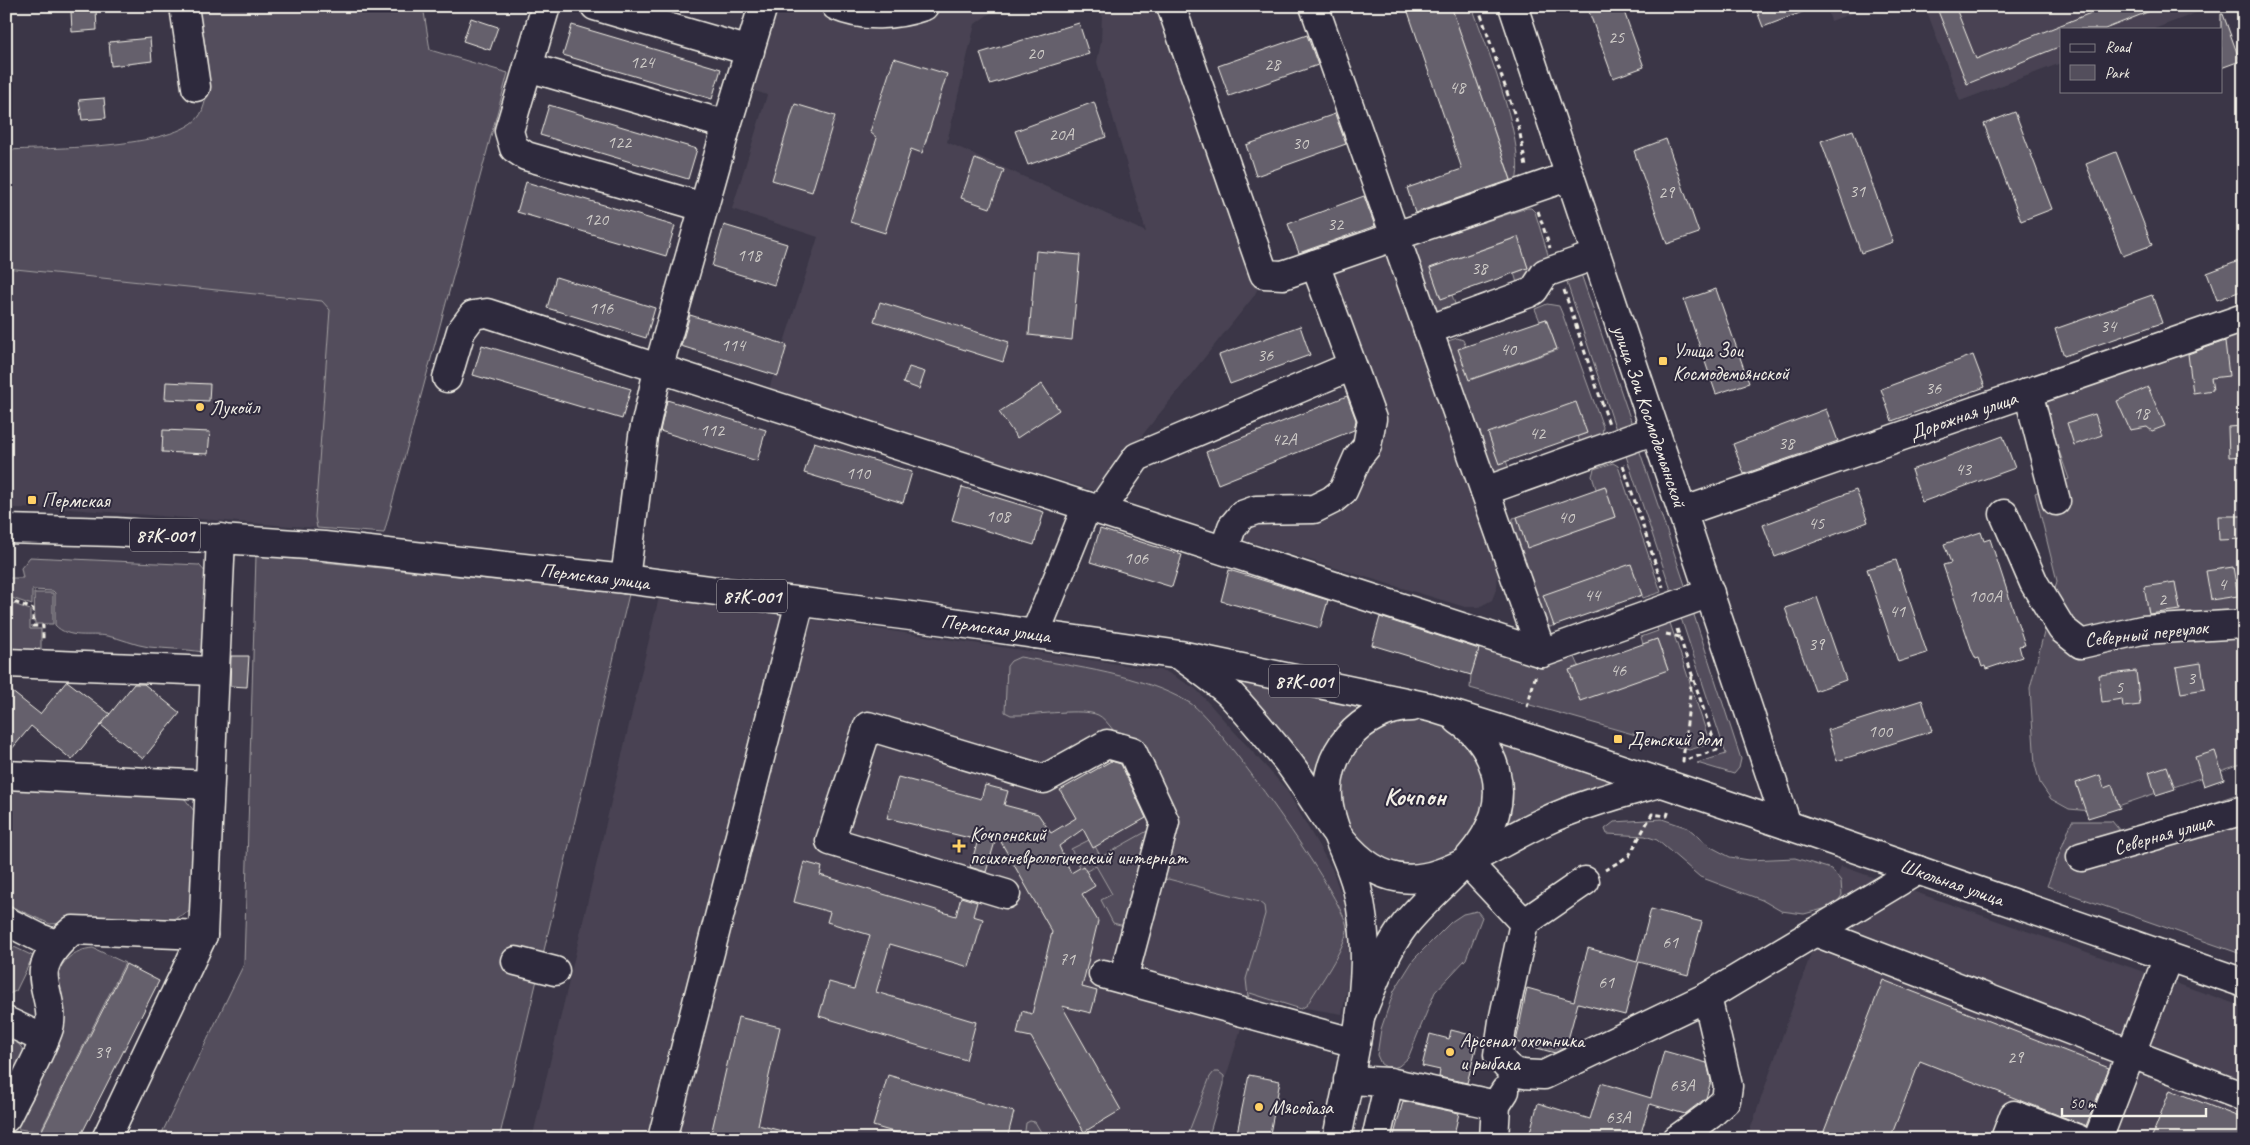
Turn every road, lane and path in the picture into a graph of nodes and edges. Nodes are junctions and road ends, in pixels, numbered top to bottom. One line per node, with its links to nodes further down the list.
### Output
1 (184, 6): 13 (main road)
2 (546, 6): 12 (main road)
3 (595, 6): 11 (main road)
4 (763, 6): 11 (main road)
5 (836, 6): 6 (main road)
6 (924, 6)
7 (1171, 6): 20 (main road)
8 (1314, 6): 18 (main road)
9 (1478, 6): 16 (path)
10 (1513, 6): 15 (main road, улица Зои Космодемьянской)
11 (750, 52): 14 (main road)
12 (528, 67): 14 (main road); 17 (main road)
13 (196, 87)
14 (727, 125): 17 (main road)
15 (1570, 176): 16 (main road); 19 (main road, улица Зои Космодемьянской)
16 (1530, 190): 18 (main road); 21 (path)
17 (703, 207): 24 (main road)
18 (1395, 236): 20 (main road); 23 (main road)
19 (1596, 255): 21 (main road); 28 (main road, улица Зои Космодемьянской)
20 (1315, 264): 25 (main road)
21 (1557, 269): 23 (main road); 29 (path)
22 (2244, 318): 27 (main road, Дорожная улица)
23 (1428, 330): 30 (main road)
24 (659, 366): 26 (main road); 32 (main road); 38 (main road)
25 (1352, 366): 32 (main road); 37 (main road)
26 (447, 378)
27 (2028, 392): 31 (main road); 33 (main road, Дорожная улица)
28 (1655, 430): 29 (main road); 33 (main road, улица Зои Космодемьянской)
29 (1616, 444): 30 (main road); 42 (path)
30 (1485, 491): 45 (main road)
31 (2056, 501)
32 (1094, 508): 37 (main road); 44 (main road)
33 (1682, 512): 39 (main road, улица Зои Космодемьянской)
34 (2004, 514): 43 (main road, Северный переулок)
35 (6, 529): 36 (main road, Пермская улица / 87К-001)
36 (221, 538): 38 (main road, Пермская улица / 87К-001); 49 (main road)
37 (1224, 550): 45 (main road)
38 (625, 579): 41 (main road, Пермская улица / 87К-001)
39 (1710, 593): 42 (main road); 57 (main road, улица Зои Космодемьянской)
40 (6, 599): 48 (path)
41 (800, 602): 44 (main road, Пермская улица / 87К-001); 86 (main road)
42 (1670, 608): 45 (main road); 50 (path)
43 (2244, 624)
44 (1035, 634): 46 (main road, Пермская улица / 87К-001)
45 (1542, 653)
46 (1180, 655): 51 (main road, 87К-001); 58 (main road, 87К-001)
47 (6, 663): 48 (main road)
48 (43, 665): 49 (main road)
49 (214, 672): 54 (main road)
50 (1692, 675): 50 (path)
51 (1429, 707): 53 (main road, Школьная улица); 58 (main road, 87К-001); 60 (main road, 87К-001)
52 (6, 775): 54 (main road)
53 (1660, 783): 57 (main road, Школьная улица); 60 (main road)
54 (209, 785): 67 (main road)
55 (1669, 810): 62 (path)
56 (2244, 810): 59 (main road, Северная улица)
57 (1787, 825): 61 (main road, Школьная улица)
58 (1340, 839): 60 (main road, 87К-001); 74 (main road, 87К-001)
59 (2081, 857)
60 (1466, 861): 65 (main road); 74 (main road, 87К-001)
61 (1918, 870): 66 (main road); 69 (main road, Школьная улица)
62 (1585, 881): 65 (main road)
63 (1006, 894): 77 (main road)
64 (6, 921): 68 (main road)
65 (1524, 923): 79 (main road)
66 (1815, 932): 73 (main road); 78 (main road)
67 (203, 935): 68 (main road); 85 (main road)
68 (56, 944): 76 (main road)
69 (2168, 956): 72 (main road, Школьная улица); 78 (main road)
70 (516, 961): 71 (main road)
71 (555, 971)
72 (2244, 983)
73 (1707, 996): 79 (main road); 90 (main road)
74 (1362, 1012): 77 (main road, 87К-001)
75 (6, 1021): 76 (main road)
76 (44, 1040): 84 (main road)
77 (1356, 1042): 80 (main road, 87К-001)
78 (2131, 1054): 82 (main road); 93 (main road)
79 (1516, 1074): 83 (main road)
80 (1348, 1080): 81 (main road); 87 (main road, 87К-001)
81 (1389, 1082): 83 (main road); 88 (main road)
82 (2244, 1098)
83 (1496, 1105): 89 (main road)
84 (6, 1118)
85 (106, 1139)
86 (662, 1139)
87 (1337, 1139)
88 (1376, 1139)
89 (1494, 1139)
90 (1677, 1139)
91 (2005, 1139): 92 (main road)
92 (2078, 1139)
93 (2098, 1139)

